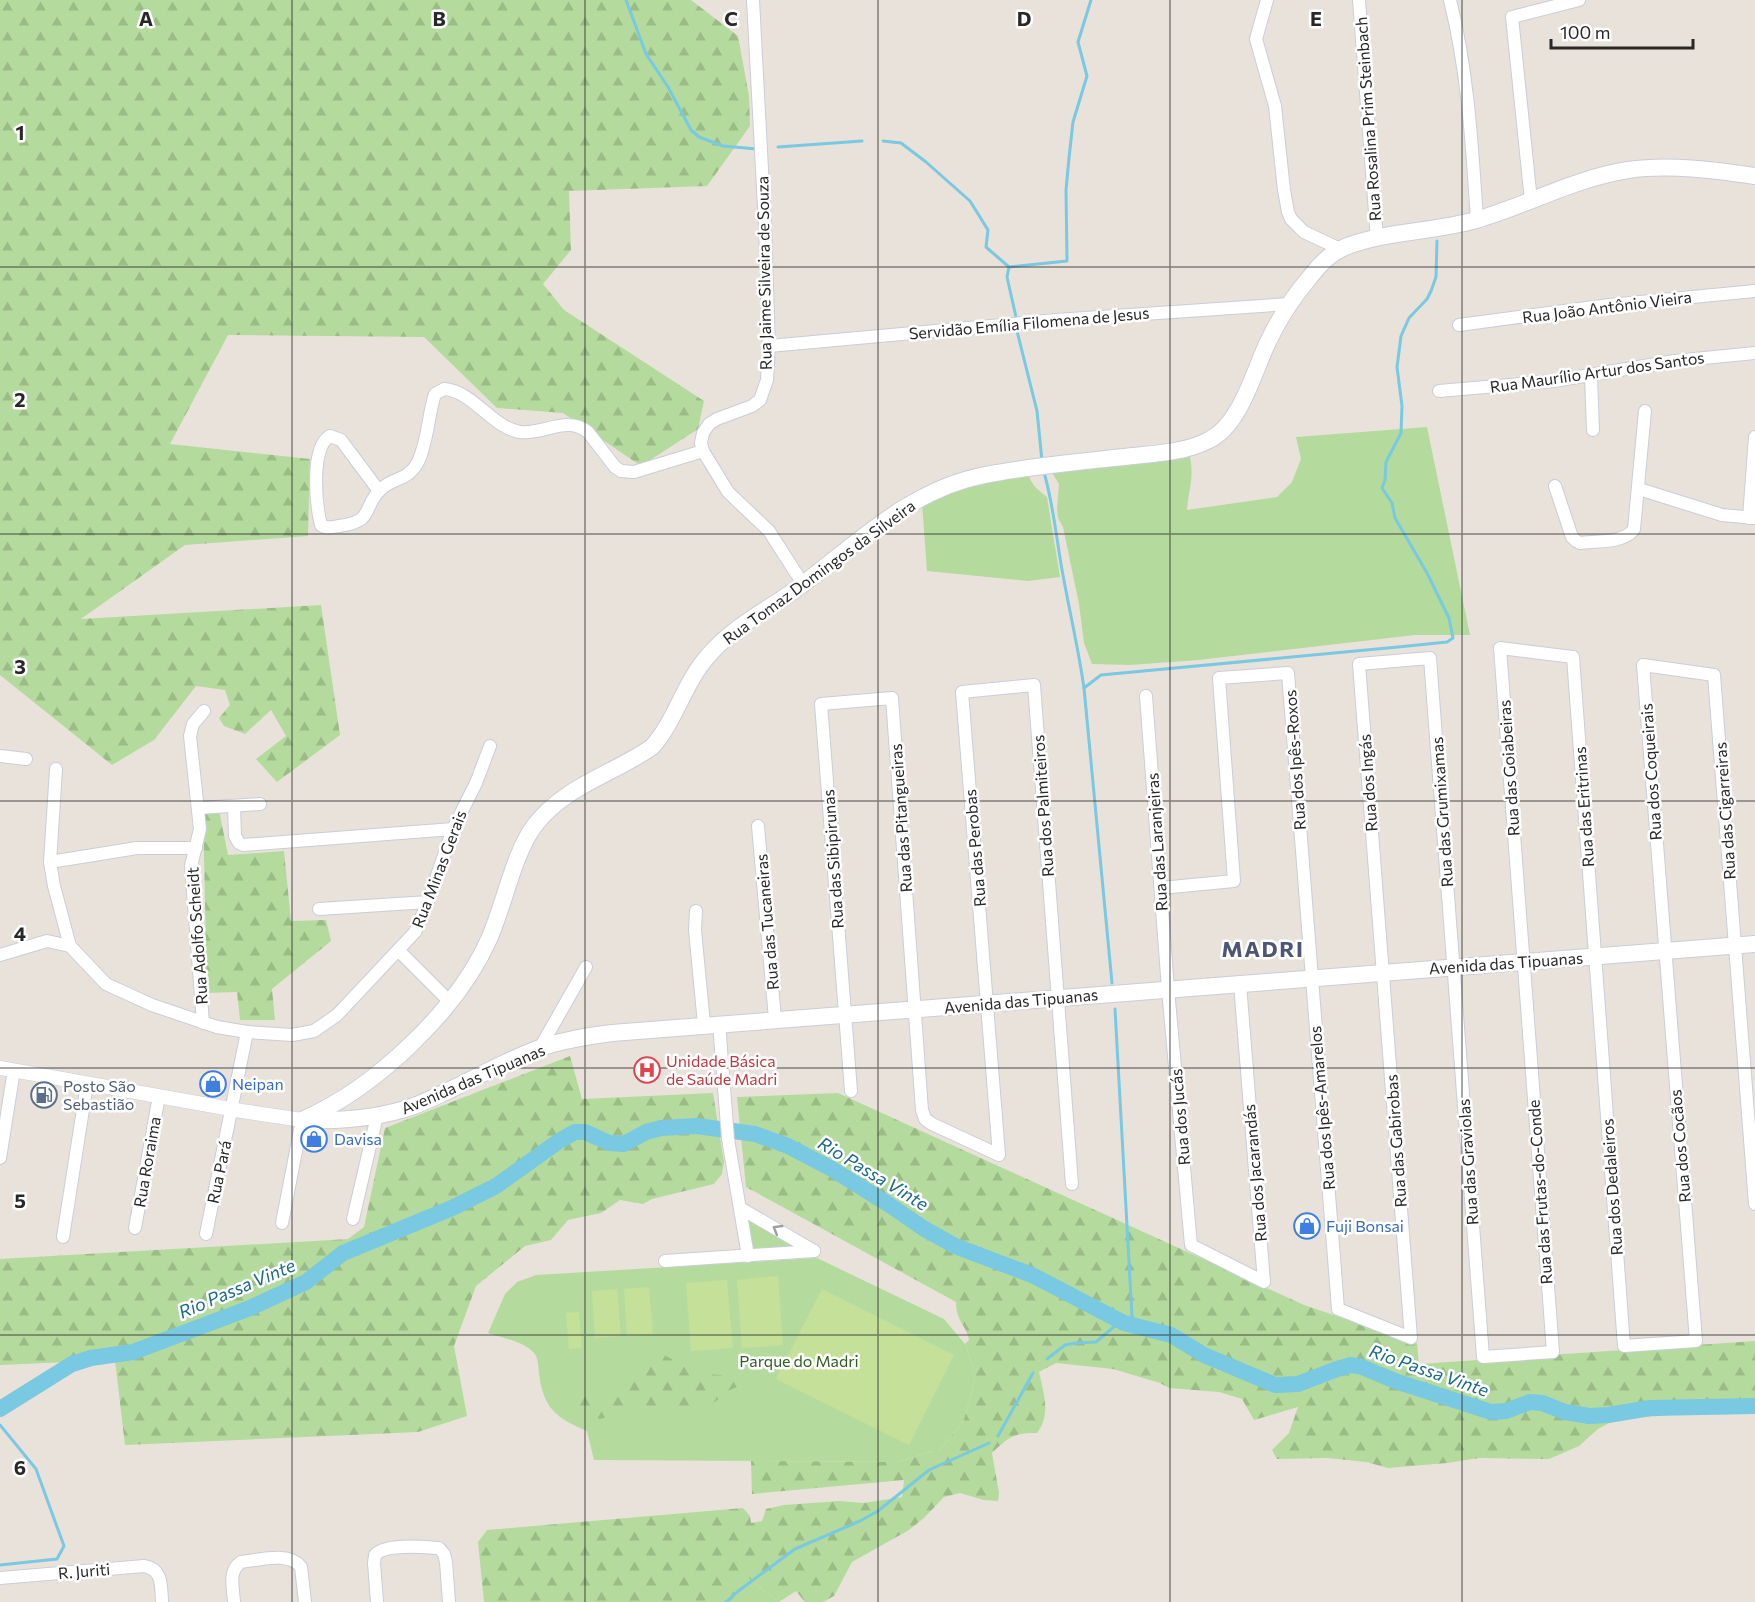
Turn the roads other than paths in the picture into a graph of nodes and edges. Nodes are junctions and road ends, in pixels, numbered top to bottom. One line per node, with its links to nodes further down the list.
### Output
1 (753, 0): 14 (street, Rua Jaime Silveira de Souza)
2 (1267, 0): 10 (street)
3 (1359, 0): 9 (street, Rua Rosalina Prim Steinbach)
4 (1450, 0): 8 (street)
5 (1579, 0): 7 (street)
6 (1755, 176): 7 (main road, Rua Tomaz Domingos da Silveira)
7 (1531, 201): 8 (main road, Rua Tomaz Domingos da Silveira)
8 (1477, 220): 9 (main road, Rua Tomaz Domingos da Silveira)
9 (1377, 239): 10 (main road, Rua Tomaz Domingos da Silveira)
10 (1340, 249): 12 (main road, Rua Tomaz Domingos da Silveira)
11 (1755, 291): 13 (street, Rua João Antônio Vieira)
12 (1289, 304): 14 (street, Servidão Emília Filomena de Jesus); 26 (main road, Rua Tomaz Domingos da Silveira)
13 (1459, 325)
14 (769, 346): 21 (street, Rua Jaime Silveira de Souza)
15 (1755, 353): 16 (street, Rua Maurílio Artur dos Santos)
16 (1591, 376): 17 (street, Rua Maurílio Artur dos Santos); 19 (street)
17 (1439, 391)
18 (1645, 411): 23 (street)
19 (1593, 430)
20 (1755, 437): 25 (street)
21 (703, 451): 24 (street); 26 (street)
22 (1555, 486): 23 (street)
23 (1639, 489): 25 (street)
24 (379, 491): 24 (street)
25 (1752, 518)
26 (803, 584): 64 (main road, Rua Tomaz Domingos da Silveira)
27 (1573, 657): 55 (street, Rua das Eritrinas); 56 (street, Rua das Goiabeiras)
28 (1430, 658): 58 (street, Rua das Grumixamas); 59 (street, Rua dos Ingás)
29 (1714, 675): 51 (street, Rua das Cigarreiras); 53 (street, Rua dos Coqueirais)
30 (962, 692): 63 (street, Rua dos Palmiteiros); 65 (street, Rua das Perobas)
31 (1146, 696): 45 (street, Rua das Laranjeiras)
32 (821, 704): 66 (street, Rua das Pitangueiras); 67 (street, Rua das Sibipirunas)
33 (204, 711): 40 (street, Rua Adolfo Scheidt)
34 (490, 746): 42 (street, Rua Minas Gerais)
35 (0, 756): 36 (street)
36 (26, 759)
37 (56, 769): 44 (street)
38 (260, 804): 39 (street)
39 (234, 806): 40 (street); 42 (street)
40 (199, 808): 43 (street, Rua Adolfo Scheidt)
41 (759, 826): 68 (street, Rua das Tucaneiras)
42 (453, 829): 46 (street, Rua Minas Gerais)
43 (196, 848): 44 (street); 69 (street, Rua Adolfo Scheidt)
44 (50, 862): 50 (street)
45 (1161, 888): 60 (street, Rua dos Ipês-Roxos); 62 (street, Rua das Laranjeiras)
46 (428, 902): 47 (street); 52 (street, Rua Minas Gerais)
47 (319, 909)
48 (696, 910): 70 (street)
49 (1755, 944): 51 (main road, Avenida das Tipuanas)
50 (70, 946): 54 (street); 69 (street, Rua Minas Gerais)
51 (1735, 946): 53 (main road, Avenida das Tipuanas); 82 (street, Rua das Cigarreiras)
52 (399, 951): 64 (street); 71 (street, Rua Minas Gerais)
53 (1664, 951): 55 (main road, Avenida das Tipuanas); 93 (street, Rua dos Cocãos)
54 (0, 955)
55 (1595, 956): 56 (main road, Avenida das Tipuanas); 93 (street, Rua dos Dedaleiros)
56 (1523, 962): 58 (main road, Avenida das Tipuanas); 94 (street, Rua das Frutas-do-Conde)
57 (585, 967): 72 (street)
58 (1453, 967): 59 (main road, Avenida das Tipuanas); 94 (street, Rua das Graviolas)
59 (1383, 973): 60 (main road, Avenida das Tipuanas); 92 (street, Rua das Gabirobas)
60 (1311, 978): 61 (main road, Avenida das Tipuanas); 92 (street, Rua dos Ipês-Amarelos)
61 (1240, 984): 62 (main road, Avenida das Tipuanas); 89 (street, Rua dos Jacarandás)
62 (1168, 989): 63 (main road, Avenida das Tipuanas); 89 (street, Rua dos Jucás)
63 (1057, 998): 65 (main road, Avenida das Tipuanas); 81 (street)
64 (450, 1002): 79 (main road, Rua Tomaz Domingos da Silveira)
65 (987, 1003): 66 (main road, Avenida das Tipuanas); 66 (street, Rua das Perobas)
66 (915, 1009): 67 (main road, Avenida das Tipuanas)
67 (845, 1014): 68 (main road, Avenida das Tipuanas); 75 (street, Rua das Sibipirunas)
68 (775, 1019): 70 (main road, Avenida das Tipuanas)
69 (203, 1023): 71 (street, Rua Minas Gerais)
70 (711, 1023): 72 (main road, Avenida das Tipuanas); 83 (street)
71 (247, 1032): 77 (street, Rua Pará)
72 (540, 1048): 78 (main road, Avenida das Tipuanas)
73 (7, 1069): 74 (street); 80 (street)
74 (87, 1084): 76 (street); 88 (street)
75 (851, 1091)
76 (159, 1096): 77 (street); 86 (street, Rua Roraima)
77 (232, 1109): 79 (street); 87 (street, Rua Pará)
78 (377, 1116): 79 (main road, Avenida das Tipuanas); 84 (street)
79 (302, 1120): 85 (street)
80 (0, 1158)
81 (1072, 1184)
82 (1755, 1204)
83 (740, 1208): 90 (street); 90 (street, one-way to 83)
84 (353, 1219)
85 (282, 1223)
86 (135, 1228)
87 (206, 1234)
88 (63, 1236)
89 (1191, 1245)
90 (748, 1256): 91 (street)
91 (665, 1261)
92 (1338, 1309)
93 (1696, 1341)
94 (1483, 1357)
95 (0, 1578): 96 (street, R. Juriti)
96 (162, 1602)
97 (234, 1602): 98 (street)
98 (305, 1602)
99 (377, 1602): 100 (street)
100 (449, 1602)

